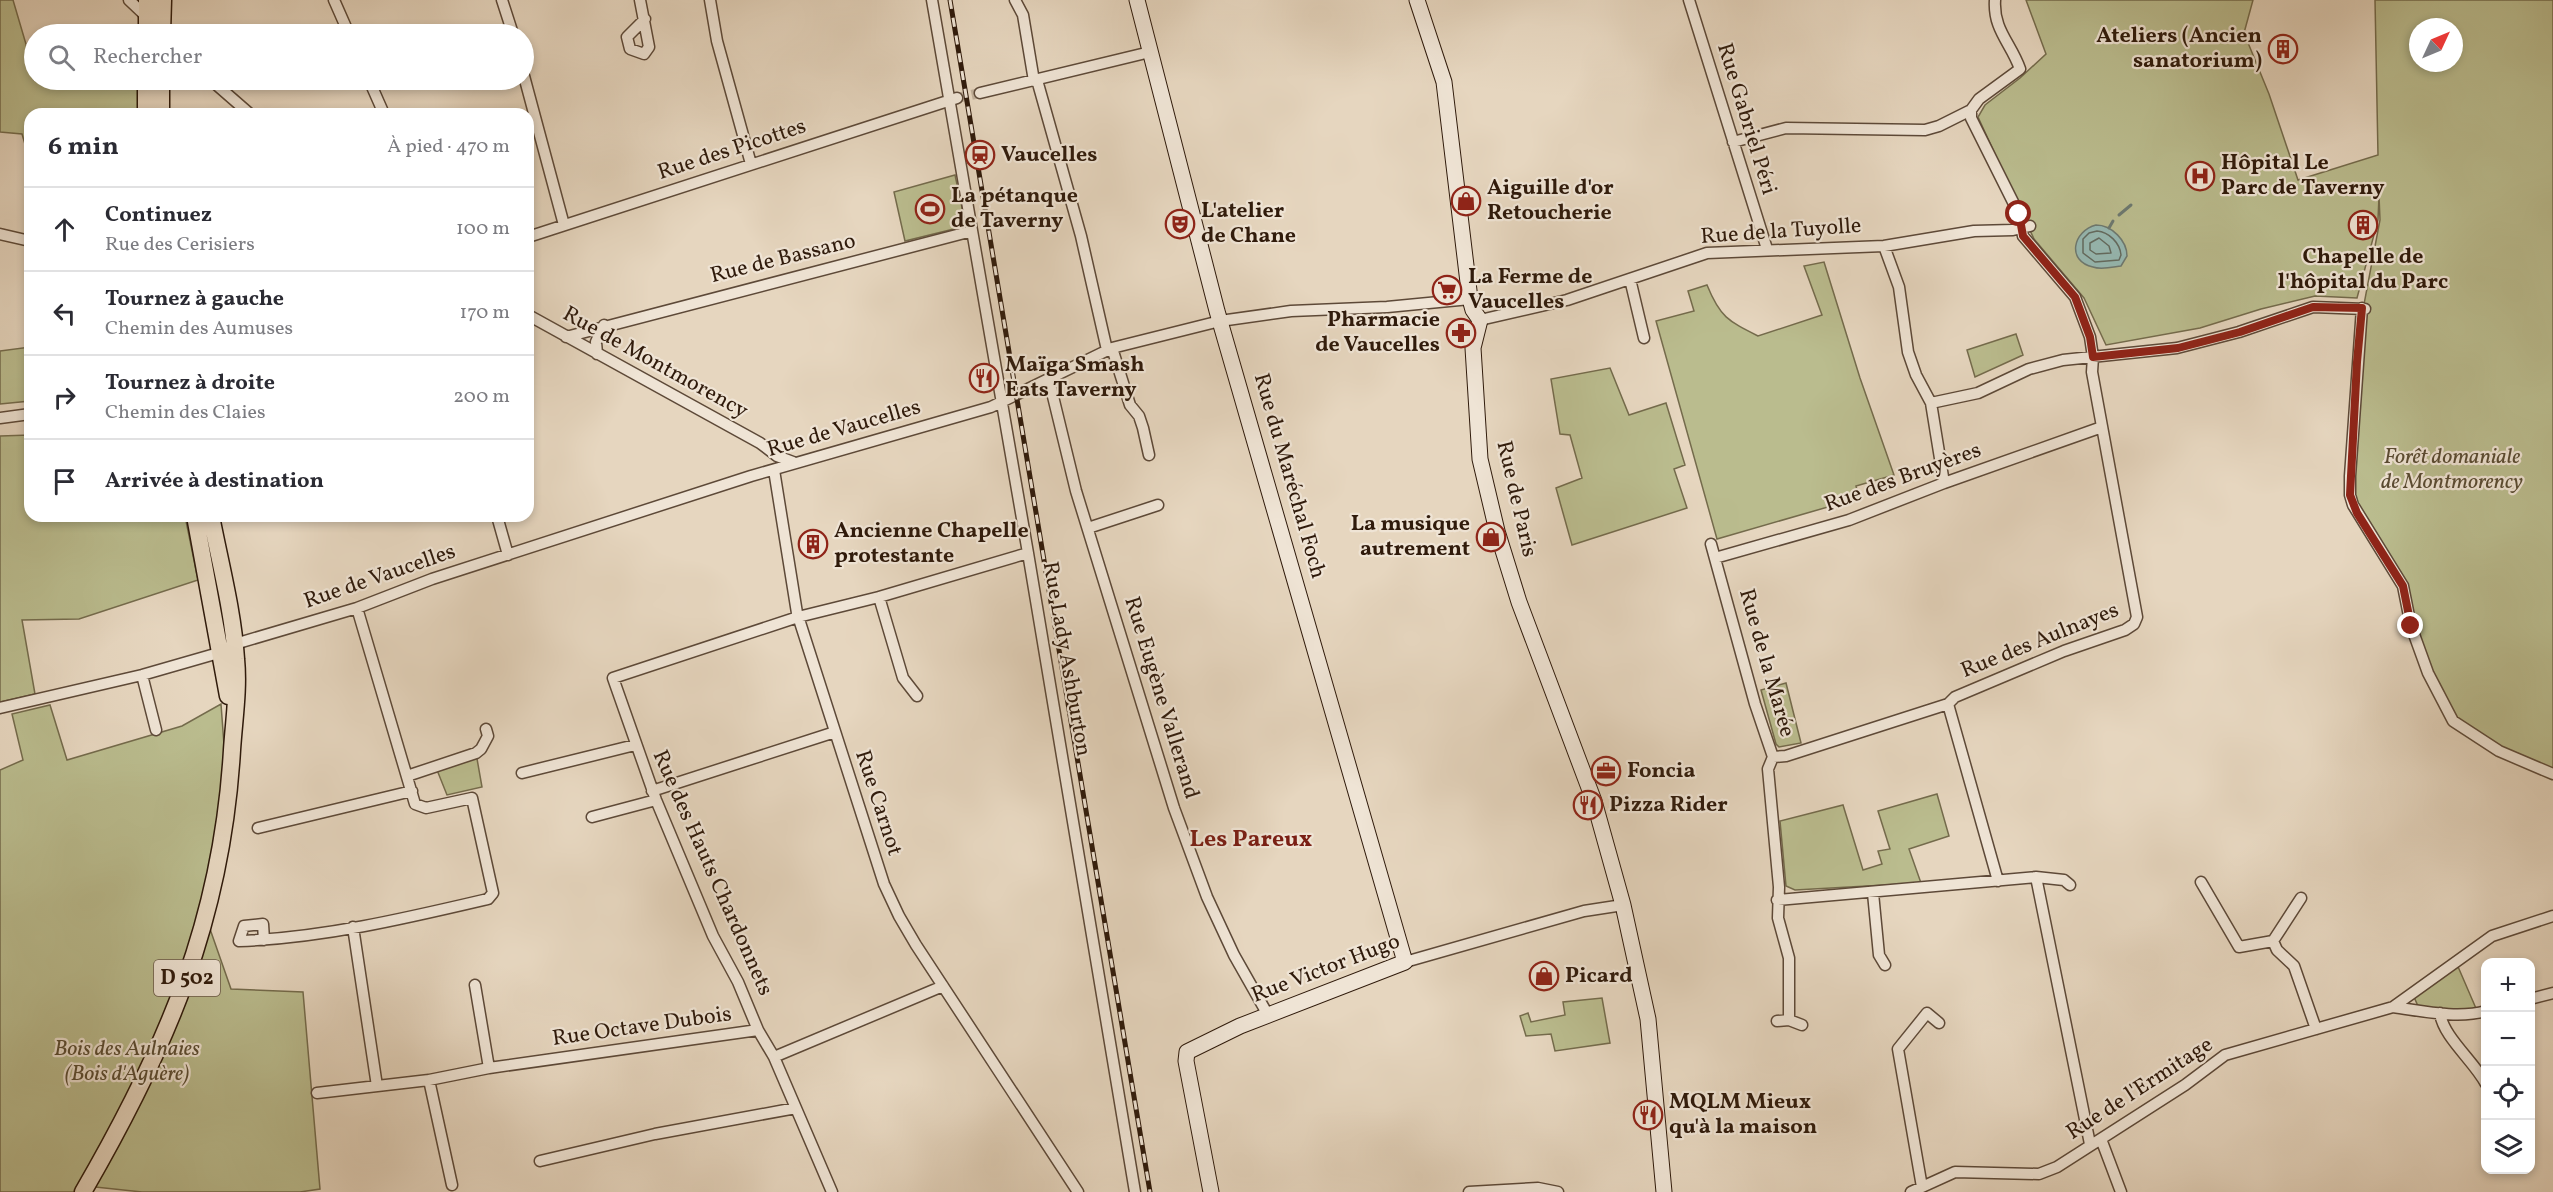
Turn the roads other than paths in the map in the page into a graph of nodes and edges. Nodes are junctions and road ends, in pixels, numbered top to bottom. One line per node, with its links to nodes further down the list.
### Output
1 (129, 0): 14 (street)
2 (147, 0): 14 (main road)
3 (163, 0): 17 (main road)
4 (334, 0): 18 (street)
5 (502, 0): 19 (street)
6 (640, 0): 15 (street)
7 (710, 0): 37 (street)
8 (932, 0): 28 (street, Rue Lady Ashburton)
9 (1015, 0): 21 (street)
10 (1137, 0): 20 (street, Rue du Maréchal Foch)
11 (1417, 0): 47 (street)
12 (1689, 0): 36 (street, Rue Gabriel Péri)
13 (1995, 0): 34 (street)
14 (147, 17): 16 (main road)
15 (645, 20)
16 (147, 24)
17 (162, 24)
18 (345, 24)
19 (510, 24)
20 (1150, 52): 21 (street); 50 (street, Rue du Maréchal Foch)
21 (1035, 81): 27 (street); 54 (street)
22 (146, 90): 29 (main road)
23 (161, 90): 30 (main road)
24 (222, 90): 31 (street)
25 (373, 90): 32 (street)
26 (528, 90): 33 (street)
27 (980, 93)
28 (953, 99): 37 (street, Rue des Picottes); 40 (street, Rue Lady Ashburton)
29 (146, 108)
30 (161, 108)
31 (243, 108)
32 (381, 108)
33 (533, 108)
34 (1971, 110): 36 (street); 39 (street, Rue des Aulnayes)
35 (534, 113): 38 (street)
36 (1733, 142): 45 (street, Rue Gabriel Péri)
37 (751, 164): 38 (street, Rue des Picottes)
38 (564, 225): 42 (street, Rue des Picottes)
39 (2026, 227): 44 (street, Rue de la Tuyolle); 56 (street, Rue des Aulnayes)
40 (972, 231): 51 (street, Rue de Bassano); 58 (street, Rue Lady Ashburton)
41 (0, 234): 43 (street)
42 (534, 235)
43 (24, 240)
44 (1884, 246): 45 (street, Rue de la Tuyolle); 59 (street)
45 (1767, 249): 46 (street, Rue de la Tuyolle)
46 (1630, 279): 49 (street, Rue de la Tuyolle); 53 (street)
47 (1470, 299): 49 (street); 50 (street, Rue de Vaucelles)
48 (534, 318): 52 (street, Rue de Montmorency)
49 (1480, 320): 103 (street, Rue de Paris)
50 (1220, 321): 54 (street, Rue de Vaucelles); 108 (street, Rue du Maréchal Foch)
51 (604, 325): 52 (street, Rue de Bassano); 55 (street)
52 (566, 337): 55 (street, Rue de Montmorency)
53 (1644, 338)
54 (1110, 349): 57 (street, Rue de Vaucelles); 63 (street)
55 (597, 354): 64 (street, Rue de Montmorency)
56 (2093, 357): 59 (street); 62 (street, Rue des Aulnayes); 90 (street)
57 (1048, 380): 58 (street, Rue de Vaucelles); 71 (street, Rue Eugène Vallerand)
58 (1001, 401): 64 (street, Rue de Vaucelles); 73 (street, Rue Lady Ashburton)
59 (1931, 403): 66 (street)
60 (24, 415): 61 (street)
61 (0, 418)
62 (2102, 427): 66 (street, Rue des Bruyères); 82 (street, Rue des Aulnayes)
63 (1149, 455)
64 (793, 462): 65 (street, Rue de Vaucelles)
65 (774, 470): 74 (street, Rue de Vaucelles); 78 (street, Rue Carnot)
66 (1944, 483): 75 (street, Rue des Bruyères)
67 (1158, 505): 71 (street)
68 (196, 522): 79 (main road, D 502)
69 (212, 522): 79 (main road, D 502)
70 (499, 522): 74 (street)
71 (1088, 528): 119 (street, Rue Eugène Vallerand)
72 (1711, 544): 75 (street, Rue de la Marée)
73 (1028, 553): 76 (street, Rue des Hauts Chardonnets); 142 (street, Rue Lady Ashburton)
74 (508, 555): 77 (street, Rue de Vaucelles)
75 (1715, 558): 88 (street, Rue de la Marée)
76 (879, 597): 78 (street, Rue des Hauts Chardonnets); 81 (street)
77 (357, 608): 79 (street, Rue de Vaucelles); 91 (street)
78 (798, 617): 86 (street, Rue Carnot); 87 (street, Rue des Hauts Chardonnets)
79 (228, 648): 80 (street, Rue de Vaucelles); 138 (main road, D 502)
80 (142, 675): 83 (street, Rue de Vaucelles); 85 (street)
81 (917, 696)
82 (1948, 704): 88 (street); 97 (street, Rue des Aulnayes)
83 (0, 708)
84 (486, 729): 91 (street)
85 (156, 730)
86 (834, 732): 93 (street); 111 (street, Rue Carnot)
87 (635, 745): 89 (street); 93 (street, Rue des Hauts Chardonnets)
88 (1773, 757): 102 (street, Rue de la Marée)
89 (522, 773)
90 (2553, 774)
91 (407, 776): 92 (street)
92 (412, 791): 95 (street); 105 (street)
93 (654, 796): 94 (street); 125 (street, Rue des Hauts Chardonnets)
94 (592, 817)
95 (258, 828)
96 (2036, 877): 97 (street); 99 (street); 134 (street)
97 (1998, 881): 100 (street)
98 (2201, 882): 107 (street)
99 (2070, 885)
100 (1873, 893): 102 (street); 109 (street)
101 (2301, 898): 107 (street)
102 (1778, 900): 120 (street, Rue de la Marée)
103 (1623, 905): 108 (street, Rue Victor Hugo); 146 (street, Rue de Paris)
104 (2553, 916): 113 (street)
105 (353, 927): 106 (street); 130 (street)
106 (264, 940)
107 (2273, 941): 124 (street)
108 (1405, 962): 119 (street, Rue Victor Hugo)
109 (1885, 965)
110 (475, 985): 127 (street)
111 (943, 986): 126 (street); 141 (street, Rue Carnot)
112 (2553, 993): 114 (street)
113 (2410, 995): 115 (street); 116 (street)
114 (2535, 998)
115 (2393, 1007): 116 (street); 124 (street, Rue de l'Ermitage)
116 (2416, 1010): 118 (street)
117 (2482, 1012): 118 (street)
118 (2440, 1013): 128 (street)
119 (1268, 1015): 143 (street, Rue Victor Hugo)
120 (1789, 1020): 121 (street); 123 (street)
121 (1777, 1021)
122 (1939, 1023): 137 (street)
123 (1802, 1025)
124 (2316, 1029): 133 (street, Rue de l'Ermitage)
125 (758, 1030): 126 (street, Rue Octave Dubois); 127 (street, Rue Octave Dubois)
126 (774, 1058): 132 (street)
127 (489, 1068): 129 (street, Rue Octave Dubois)
128 (2481, 1076)
129 (429, 1080): 130 (street, Rue Octave Dubois); 136 (street)
130 (376, 1086): 131 (street, Rue Octave Dubois)
131 (317, 1092)
132 (798, 1110): 135 (street); 140 (street)
133 (2101, 1139): 134 (street, Rue de l'Ermitage); 148 (street)
134 (2090, 1144): 137 (street, Rue de l'Ermitage)
135 (540, 1161)
136 (452, 1185)
137 (1922, 1187): 147 (street, Rue de l'Ermitage)
138 (83, 1191)
139 (1480, 1191): 144 (street); 145 (street)
140 (832, 1192)
141 (1078, 1192)
142 (1135, 1192)
143 (1210, 1192)
144 (1468, 1192)
145 (1558, 1192)
146 (1664, 1192)
147 (1911, 1192)
148 (2121, 1192)

